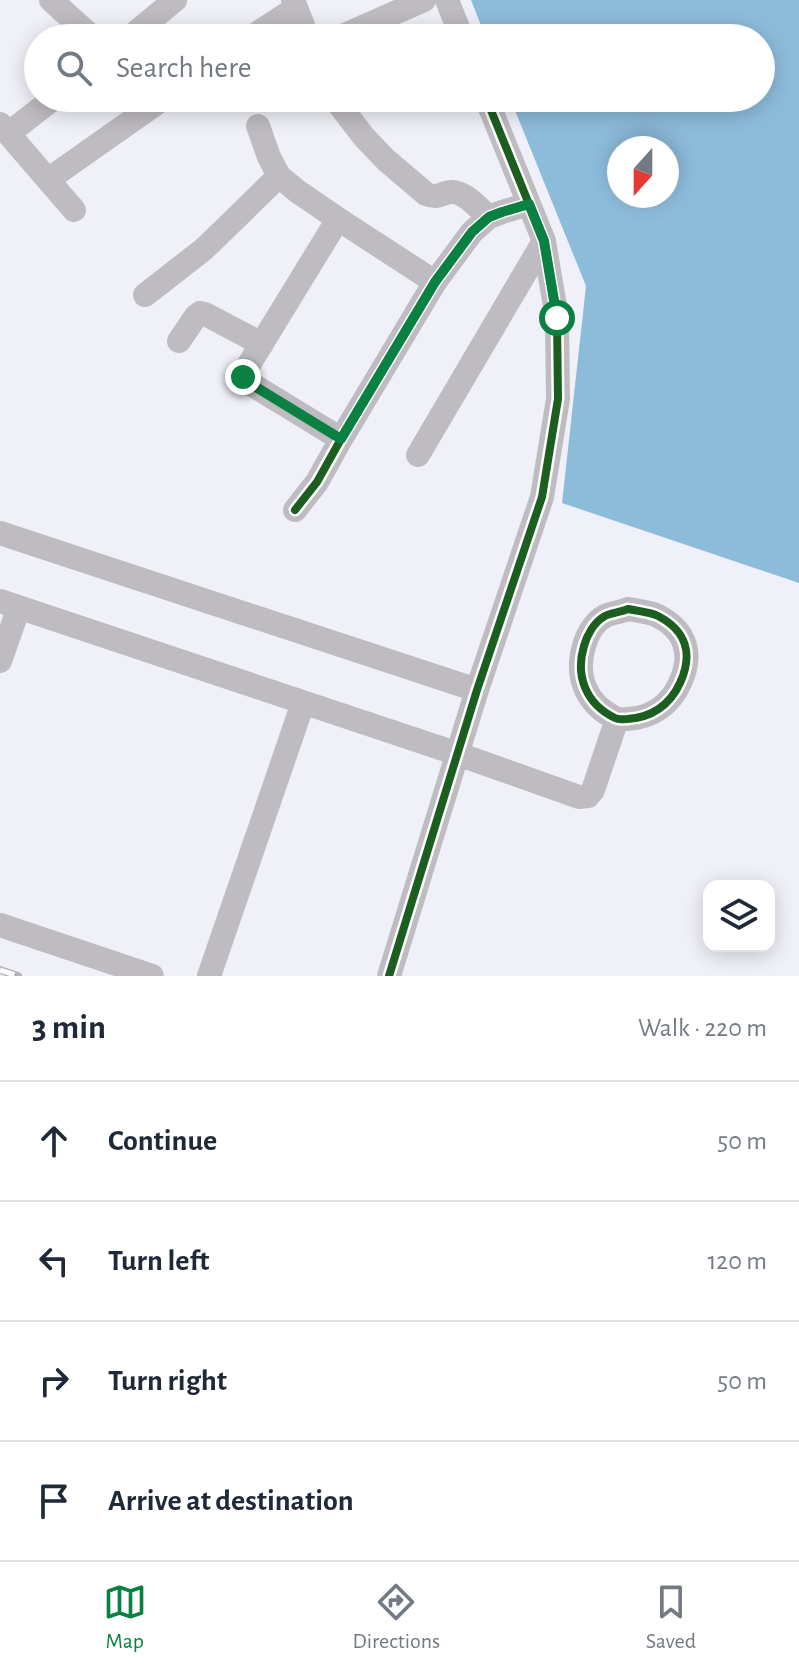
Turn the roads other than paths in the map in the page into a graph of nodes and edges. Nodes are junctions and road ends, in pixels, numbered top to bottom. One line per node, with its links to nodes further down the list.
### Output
1 (51, 0): 6 (street)
2 (175, 0): 7 (street)
3 (424, 0): 10 (street)
4 (447, 0): 11 (street)
5 (295, 4): 8 (street); 9 (street)
6 (78, 24)
7 (146, 24)
8 (269, 24)
9 (303, 24)
10 (370, 24)
11 (456, 24)
12 (31, 112): 17 (street)
13 (144, 112): 19 (street)
14 (345, 112): 22 (street)
15 (492, 112): 20 (street)
16 (258, 126): 18 (street)
17 (4, 128): 19 (street)
18 (279, 176): 23 (street); 26 (street)
19 (49, 179): 21 (street)
20 (529, 204): 22 (street); 24 (street)
21 (74, 210)
22 (489, 217): 25 (street)
23 (338, 219): 25 (street); 28 (street)
24 (544, 241): 30 (street); 35 (street)
25 (435, 282): 29 (street)
26 (145, 295)
27 (179, 341): 28 (street)
28 (262, 344): 29 (street)
29 (341, 439): 31 (street)
30 (418, 455)
31 (295, 510)
32 (0, 533): 35 (street)
33 (10, 604): 34 (street); 36 (street)
34 (0, 661)
35 (477, 690): 38 (street)
36 (303, 703): 38 (street); 41 (street)
37 (617, 719): 37 (street); 38 (street)
38 (458, 754): 42 (street)
39 (0, 925): 40 (street)
40 (152, 976)
41 (209, 976)
42 (389, 976)

